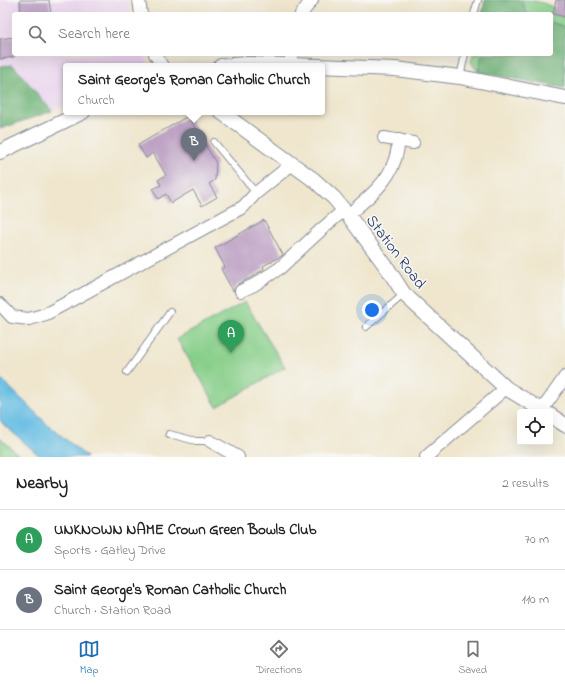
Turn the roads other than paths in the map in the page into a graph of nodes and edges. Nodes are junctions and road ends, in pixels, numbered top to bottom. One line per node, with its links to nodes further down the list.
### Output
1 (139, 0): 4 (street)
2 (312, 0): 5 (street)
3 (478, 0): 6 (lane)
4 (141, 12)
5 (302, 12)
6 (475, 12)
7 (465, 56): 10 (lane)
8 (291, 59): 9 (street); 10 (street)
9 (256, 63)
10 (460, 77): 11 (street)
11 (565, 98)
12 (77, 115): 18 (street)
13 (225, 115): 19 (street, Station Road)
14 (384, 138): 15 (street)
15 (399, 140): 17 (street); 21 (street)
16 (214, 142): 20 (lane)
17 (413, 143)
18 (0, 152)
19 (292, 164): 20 (street); 21 (street, Station Road)
20 (256, 193): 24 (street)
21 (346, 213): 22 (street); 23 (street, Station Road)
22 (241, 291)
23 (404, 294): 26 (lane); 29 (street, Station Road)
24 (0, 304)
25 (170, 312): 27 (lane)
26 (366, 327)
27 (127, 372)
28 (565, 377): 31 (street)
29 (506, 388): 30 (street, Station Road); 37 (street)
30 (541, 409)
31 (548, 409)
32 (553, 417): 33 (street, Station Road)
33 (565, 425)
34 (169, 434): 35 (lane)
35 (210, 441): 36 (street)
36 (238, 457)
37 (426, 457)

